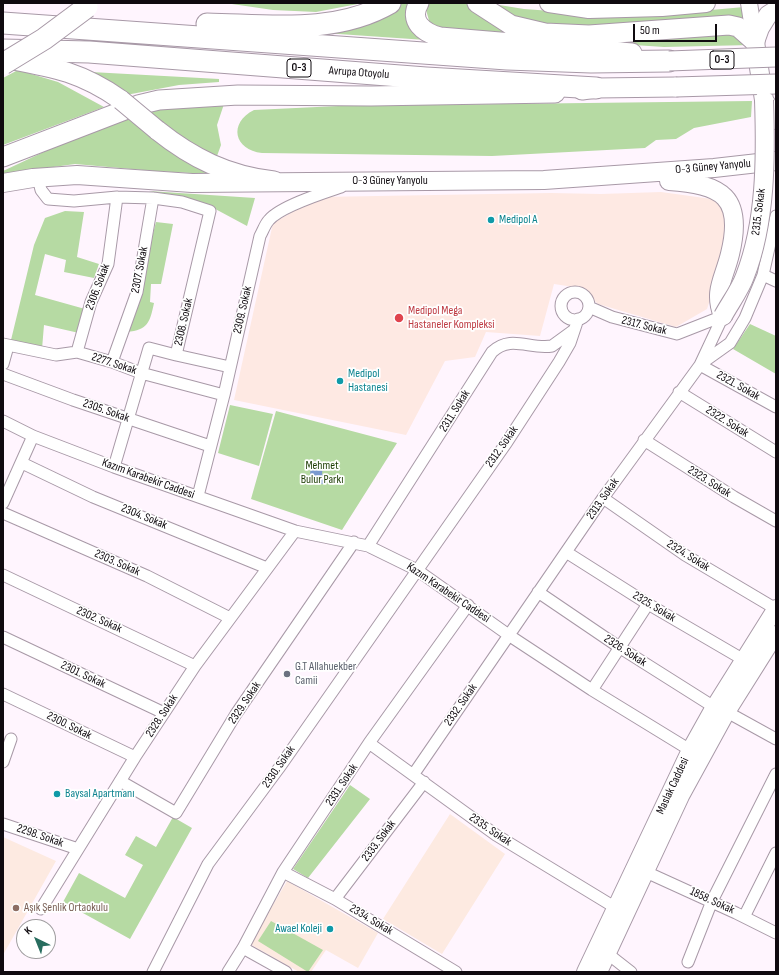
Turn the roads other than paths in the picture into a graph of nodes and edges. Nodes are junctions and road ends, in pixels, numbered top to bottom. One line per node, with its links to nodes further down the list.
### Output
1 (390, 3): 11 (highway)
2 (419, 3): 16 (highway)
3 (477, 3): 12 (highway)
4 (549, 3): 8 (main road)
5 (706, 3): 8 (main road)
6 (750, 3): 12 (main road)
7 (90, 5): 17 (highway, bridge)
8 (590, 6)
9 (776, 10): 12 (main road)
10 (3, 23): 11 (highway, O-3)
11 (95, 28): 16 (highway, Avrupa Otoyolu / O-3)
12 (755, 42): 20 (main road, 2315. Sokak)
13 (3, 50): 19 (highway, Avrupa Otoyolu / O-3)
14 (776, 57): 16 (highway, O-3, bridge)
15 (3, 58): 27 (highway, bridge)
16 (668, 61)
17 (3, 64)
18 (776, 84): 19 (highway, O-3, bridge)
19 (596, 88): 22 (highway)
20 (764, 100): 21 (main road); 35 (main road, 2315. Sokak, bridge)
21 (776, 120)
22 (3, 157)
23 (776, 161): 24 (main road, O-3 Güney Yanyolu)
24 (596, 176): 26 (main road, O-3 Güney Yanyolu); 35 (main road)
25 (38, 178): 27 (main road, O-3 Güney Yanyolu); 28 (main road, O-3 Güney Yanyolu); 29 (street)
26 (358, 181): 27 (main road, O-3 Güney Yanyolu); 46 (street, 2309. Sokak)
27 (274, 182)
28 (3, 183)
29 (116, 197): 30 (street); 40 (street, 2306. Sokak)
30 (153, 198): 41 (street, 2308. Sokak); 42 (street, 2307. Sokak)
31 (776, 216): 32 (street, 2313. Sokak)
32 (763, 275): 33 (street); 45 (street, 2313. Sokak)
33 (776, 281)
34 (589, 307): 35 (street, 2317. Sokak); 36 (street); 36 (street)
35 (723, 316): 45 (street, 2313. Sokak)
36 (578, 319): 37 (street, 2312. Sokak)
37 (574, 330): 39 (street); 43 (street, 2312. Sokak)
38 (6, 345): 40 (street, 2277. Sokak); 44 (street)
39 (552, 346): 43 (street); 67 (street, 2311. Sokak)
40 (77, 352): 42 (street, 2277. Sokak)
41 (176, 355): 46 (street); 47 (street, 2308. Sokak)
42 (112, 362): 47 (street, 2277. Sokak)
43 (559, 362): 70 (street, 2312. Sokak)
44 (3, 364)
45 (700, 365): 49 (street, 2313. Sokak); 51 (street, 2321. Sokak)
46 (230, 367): 50 (street, 2309. Sokak)
47 (141, 373): 50 (street, 2277. Sokak); 52 (street, 2308. Sokak)
48 (3, 374): 52 (street, 2305. Sokak)
49 (678, 392): 55 (street, 2313. Sokak); 57 (street, 2322. Sokak)
50 (224, 395): 56 (street, 2309. Sokak)
51 (776, 407)
52 (127, 419): 56 (street, 2305. Sokak); 59 (street, 2308. Sokak)
53 (3, 421): 54 (street, Kazım Karabekir Caddesi)
54 (33, 436): 58 (street); 59 (street, Kazım Karabekir Caddesi)
55 (644, 440): 61 (street, 2313. Sokak); 64 (street, 2323. Sokak)
56 (210, 446): 60 (street, 2309. Sokak)
57 (776, 452)
58 (22, 463): 62 (street); 69 (street, 2304. Sokak)
59 (114, 467): 60 (street, Kazım Karabekir Caddesi)
60 (198, 496): 65 (street, Kazım Karabekir Caddesi)
61 (603, 498): 68 (street, 2313. Sokak); 75 (street, 2324. Sokak)
62 (3, 503)
63 (3, 513): 76 (street, 2303. Sokak)
64 (776, 521)
65 (295, 531): 66 (street, Kazım Karabekir Caddesi); 69 (street, 2328. Sokak)
66 (354, 542): 67 (street, Kazım Karabekir Caddesi); 95 (street, 2329. Sokak)
67 (368, 546): 70 (street, Kazım Karabekir Caddesi)
68 (566, 552): 72 (street, 2313. Sokak); 73 (street, 2325. Sokak)
69 (267, 568): 76 (street, 2328. Sokak)
70 (417, 570): 74 (street, Kazım Karabekir Caddesi); 111 (street, 2330. Sokak)
71 (3, 575): 82 (street, 2302. Sokak)
72 (538, 592): 78 (street, 2313. Sokak); 80 (street, 2326. Sokak)
73 (648, 604): 80 (street); 81 (street, 2325. Sokak)
74 (468, 605): 78 (street, Kazım Karabekir Caddesi); 89 (street, 2331. Sokak)
75 (776, 609): 81 (main road, Maslak Caddesi)
76 (230, 618): 82 (street, 2328. Sokak)
77 (776, 634): 85 (main road, Maslak Caddesi)
78 (510, 636): 83 (street, Kazım Karabekir Caddesi); 94 (street, 2332. Sokak)
79 (3, 637): 86 (street, 2301. Sokak)
80 (619, 647): 83 (street); 85 (street, 2326. Sokak)
81 (744, 660): 85 (main road, Maslak Caddesi)
82 (195, 666): 86 (street, 2328. Sokak)
83 (592, 690): 90 (street, Kazım Karabekir Caddesi)
84 (3, 694): 91 (street, 2300. Sokak)
85 (720, 710): 88 (street, 2326. Sokak); 90 (main road, Maslak Caddesi); 101 (main road, Maslak Caddesi)
86 (164, 713): 91 (street, 2328. Sokak)
87 (11, 739): 92 (street)
88 (776, 739)
89 (369, 744): 94 (street, 2335. Sokak); 100 (street, 2331. Sokak)
90 (690, 750): 104 (main road, Maslak Caddesi)
91 (134, 757): 95 (street, 2328. Sokak)
92 (3, 762)
93 (776, 774): 103 (street)
94 (413, 775): 96 (street, 2335. Sokak)
95 (120, 781): 98 (street, 2328. Sokak)
96 (424, 782): 102 (street, 2333. Sokak); 104 (street, 2335. Sokak)
97 (3, 824): 98 (street, 2298. Sokak)
98 (78, 849): 105 (street, 2328. Sokak)
99 (776, 853): 106 (street)
100 (283, 872): 102 (street, 2334. Sokak); 108 (street, 2331. Sokak)
101 (646, 872): 103 (street, 1858. Sokak); 109 (main road, Maslak Caddesi)
102 (335, 899): 114 (street, 2334. Sokak)
103 (712, 902): 106 (street, 1858. Sokak); 110 (street)
104 (616, 908): 115 (main road, Maslak Caddesi)
105 (40, 909)
106 (744, 917): 107 (street, 1858. Sokak)
107 (776, 933)
108 (243, 948): 112 (street, 2331. Sokak); 113 (street)
109 (608, 954): 116 (main road, Maslak Caddesi); 117 (street)
110 (688, 962)
111 (152, 972)
112 (228, 972)
113 (286, 972)
114 (456, 972)
115 (585, 972)
116 (599, 972)
117 (631, 972)

